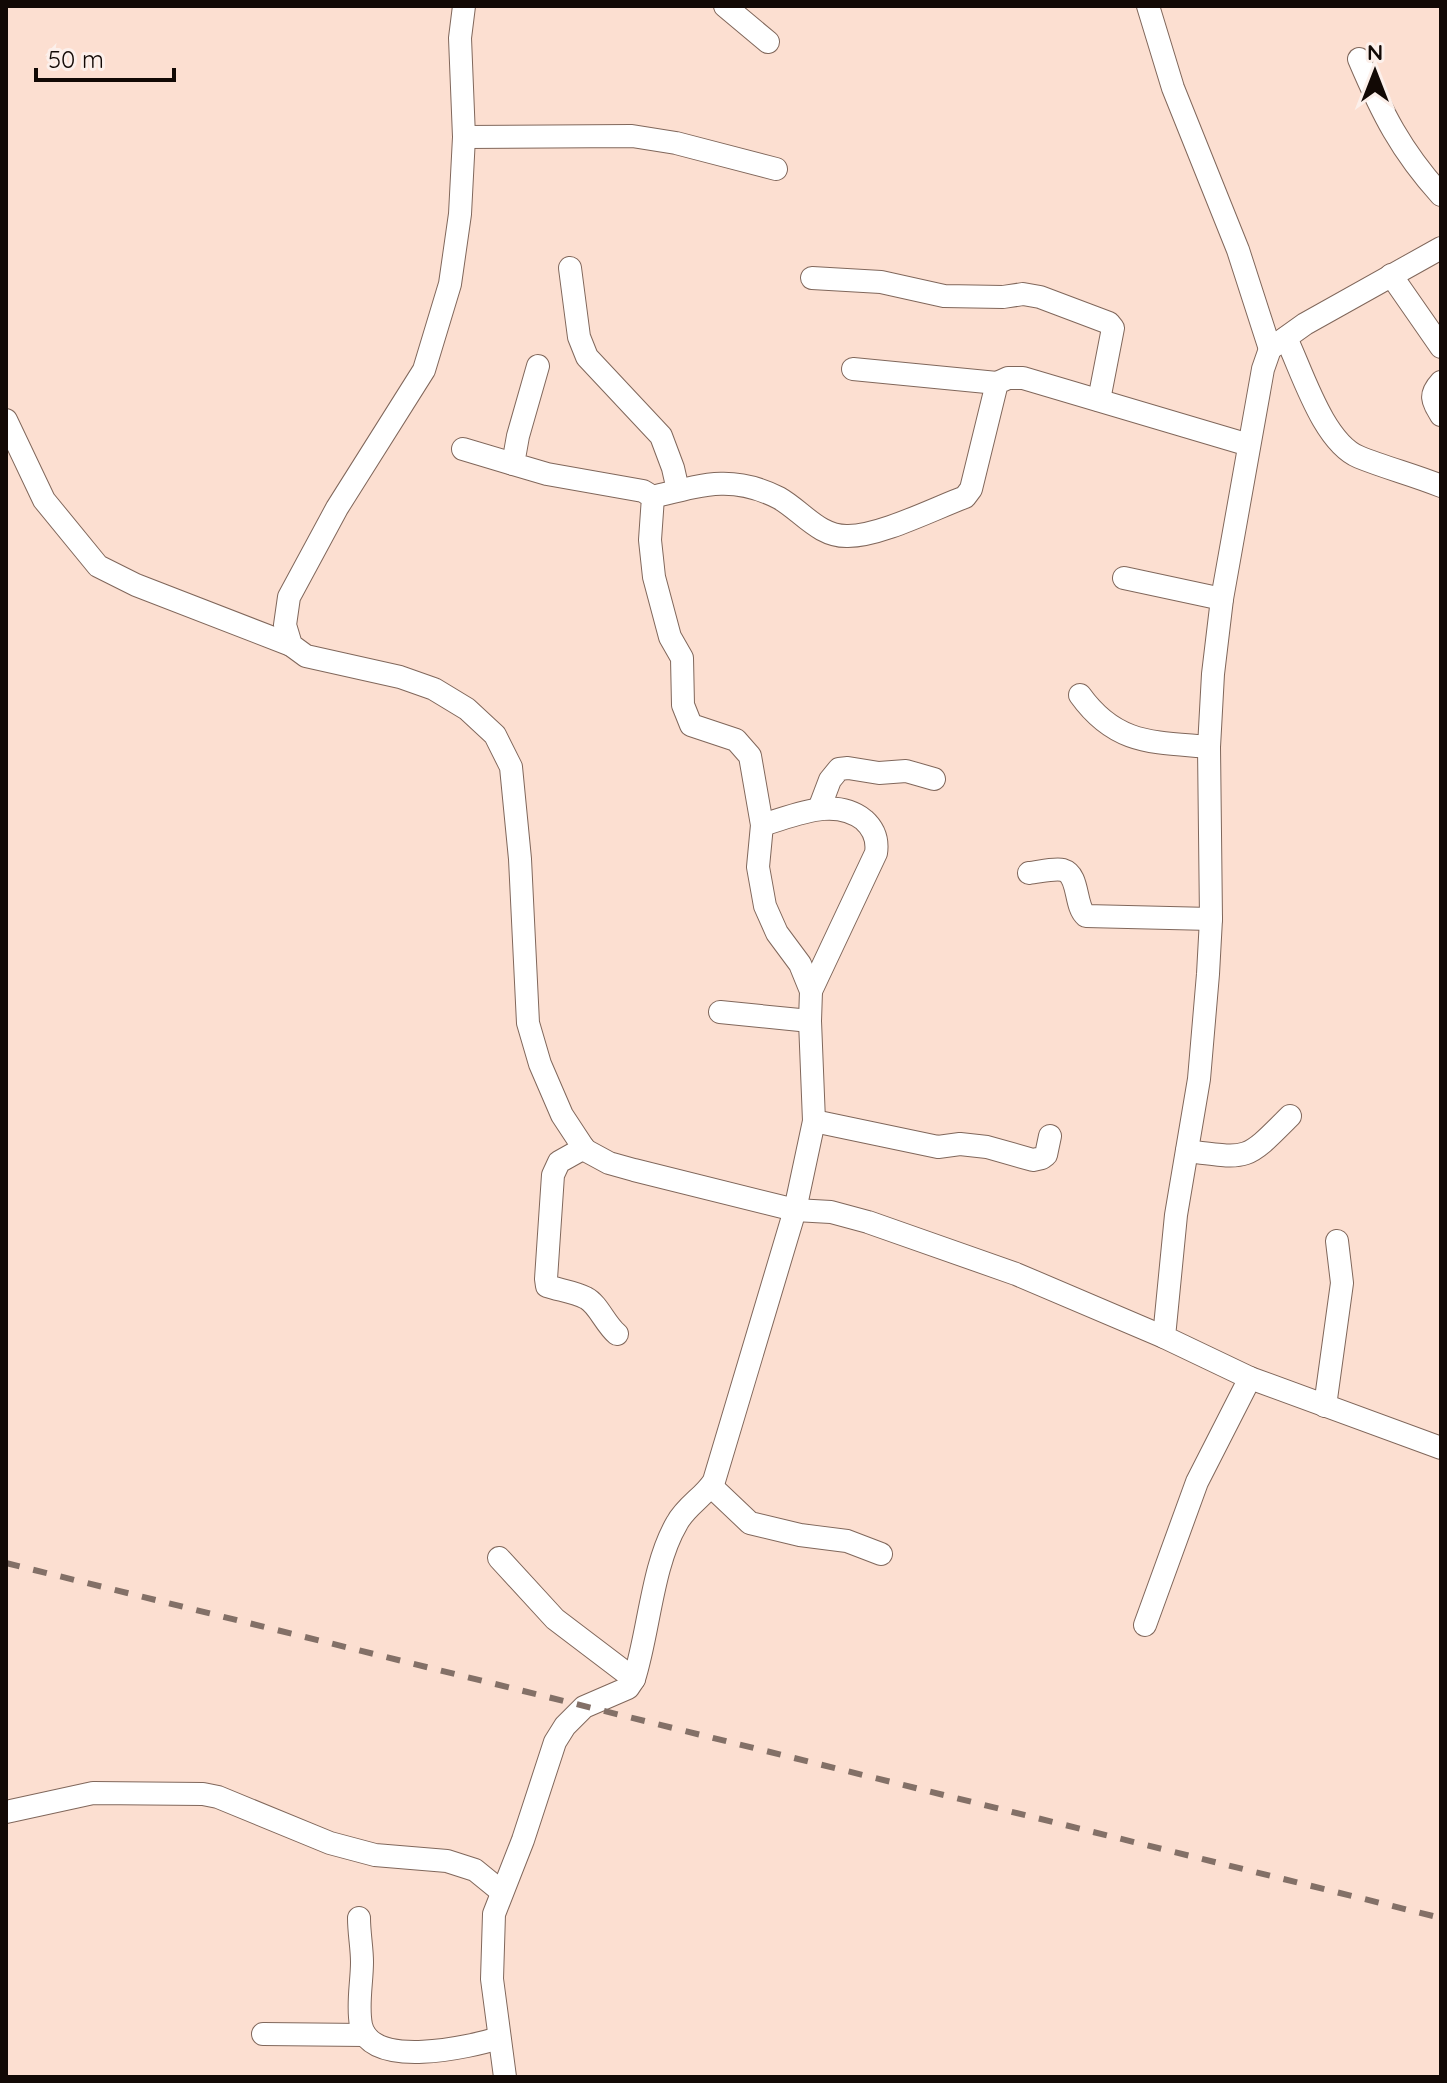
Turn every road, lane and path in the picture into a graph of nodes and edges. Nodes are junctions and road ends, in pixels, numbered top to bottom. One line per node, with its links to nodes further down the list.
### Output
1 (464, 6): 6 (street)
2 (725, 6): 4 (street)
3 (1148, 6): 13 (street)
4 (768, 42)
5 (1359, 59): 8 (street)
6 (464, 137): 7 (street); 30 (street)
7 (776, 169)
8 (1441, 195)
9 (1441, 248): 11 (street)
10 (570, 268): 26 (street)
11 (1391, 275): 13 (street); 14 (street)
12 (812, 278): 19 (street)
13 (1278, 344): 22 (street); 25 (street)
14 (1441, 347)
15 (538, 366): 24 (street)
16 (853, 369): 18 (street)
17 (1441, 382): 20 (street)
18 (997, 383): 19 (street); 26 (street)
19 (1099, 400): 22 (street)
20 (1441, 415)
21 (6, 420): 30 (street)
22 (1249, 445): 29 (street)
23 (463, 449): 24 (street)
24 (513, 464): 27 (street)
25 (1441, 486)
26 (678, 490): 27 (street)
27 (653, 497): 35 (street)
28 (1124, 578): 29 (street)
29 (1222, 599): 32 (street)
30 (291, 645): 44 (street)
31 (1080, 695): 32 (street)
32 (1209, 747): 37 (street)
33 (934, 779): 34 (street)
34 (819, 809): 35 (street); 38 (street)
35 (762, 825): 38 (street)
36 (1029, 873): 37 (street)
37 (1211, 919): 45 (street)
38 (811, 991): 40 (street)
39 (720, 1012): 40 (street)
40 (810, 1021): 42 (street)
41 (1290, 1116): 45 (street)
42 (814, 1121): 43 (street); 46 (street)
43 (1050, 1136)
44 (584, 1148): 46 (street); 48 (street)
45 (1187, 1151): 49 (street)
46 (795, 1210): 49 (street); 53 (street)
47 (1337, 1241): 51 (street)
48 (617, 1334)
49 (1164, 1337): 50 (street)
50 (1250, 1378): 51 (street); 56 (street)
51 (1325, 1406): 52 (street)
52 (1441, 1448)
53 (711, 1486): 54 (street); 57 (street)
54 (881, 1554)
55 (499, 1558): 57 (street)
56 (1145, 1625)
57 (634, 1679): 59 (street)
58 (6, 1812): 59 (street)
59 (502, 1892): 63 (street)
60 (359, 1918): 62 (street)
61 (263, 2034): 62 (street)
62 (365, 2035): 63 (street)
63 (499, 2038): 64 (street)
64 (505, 2077)

